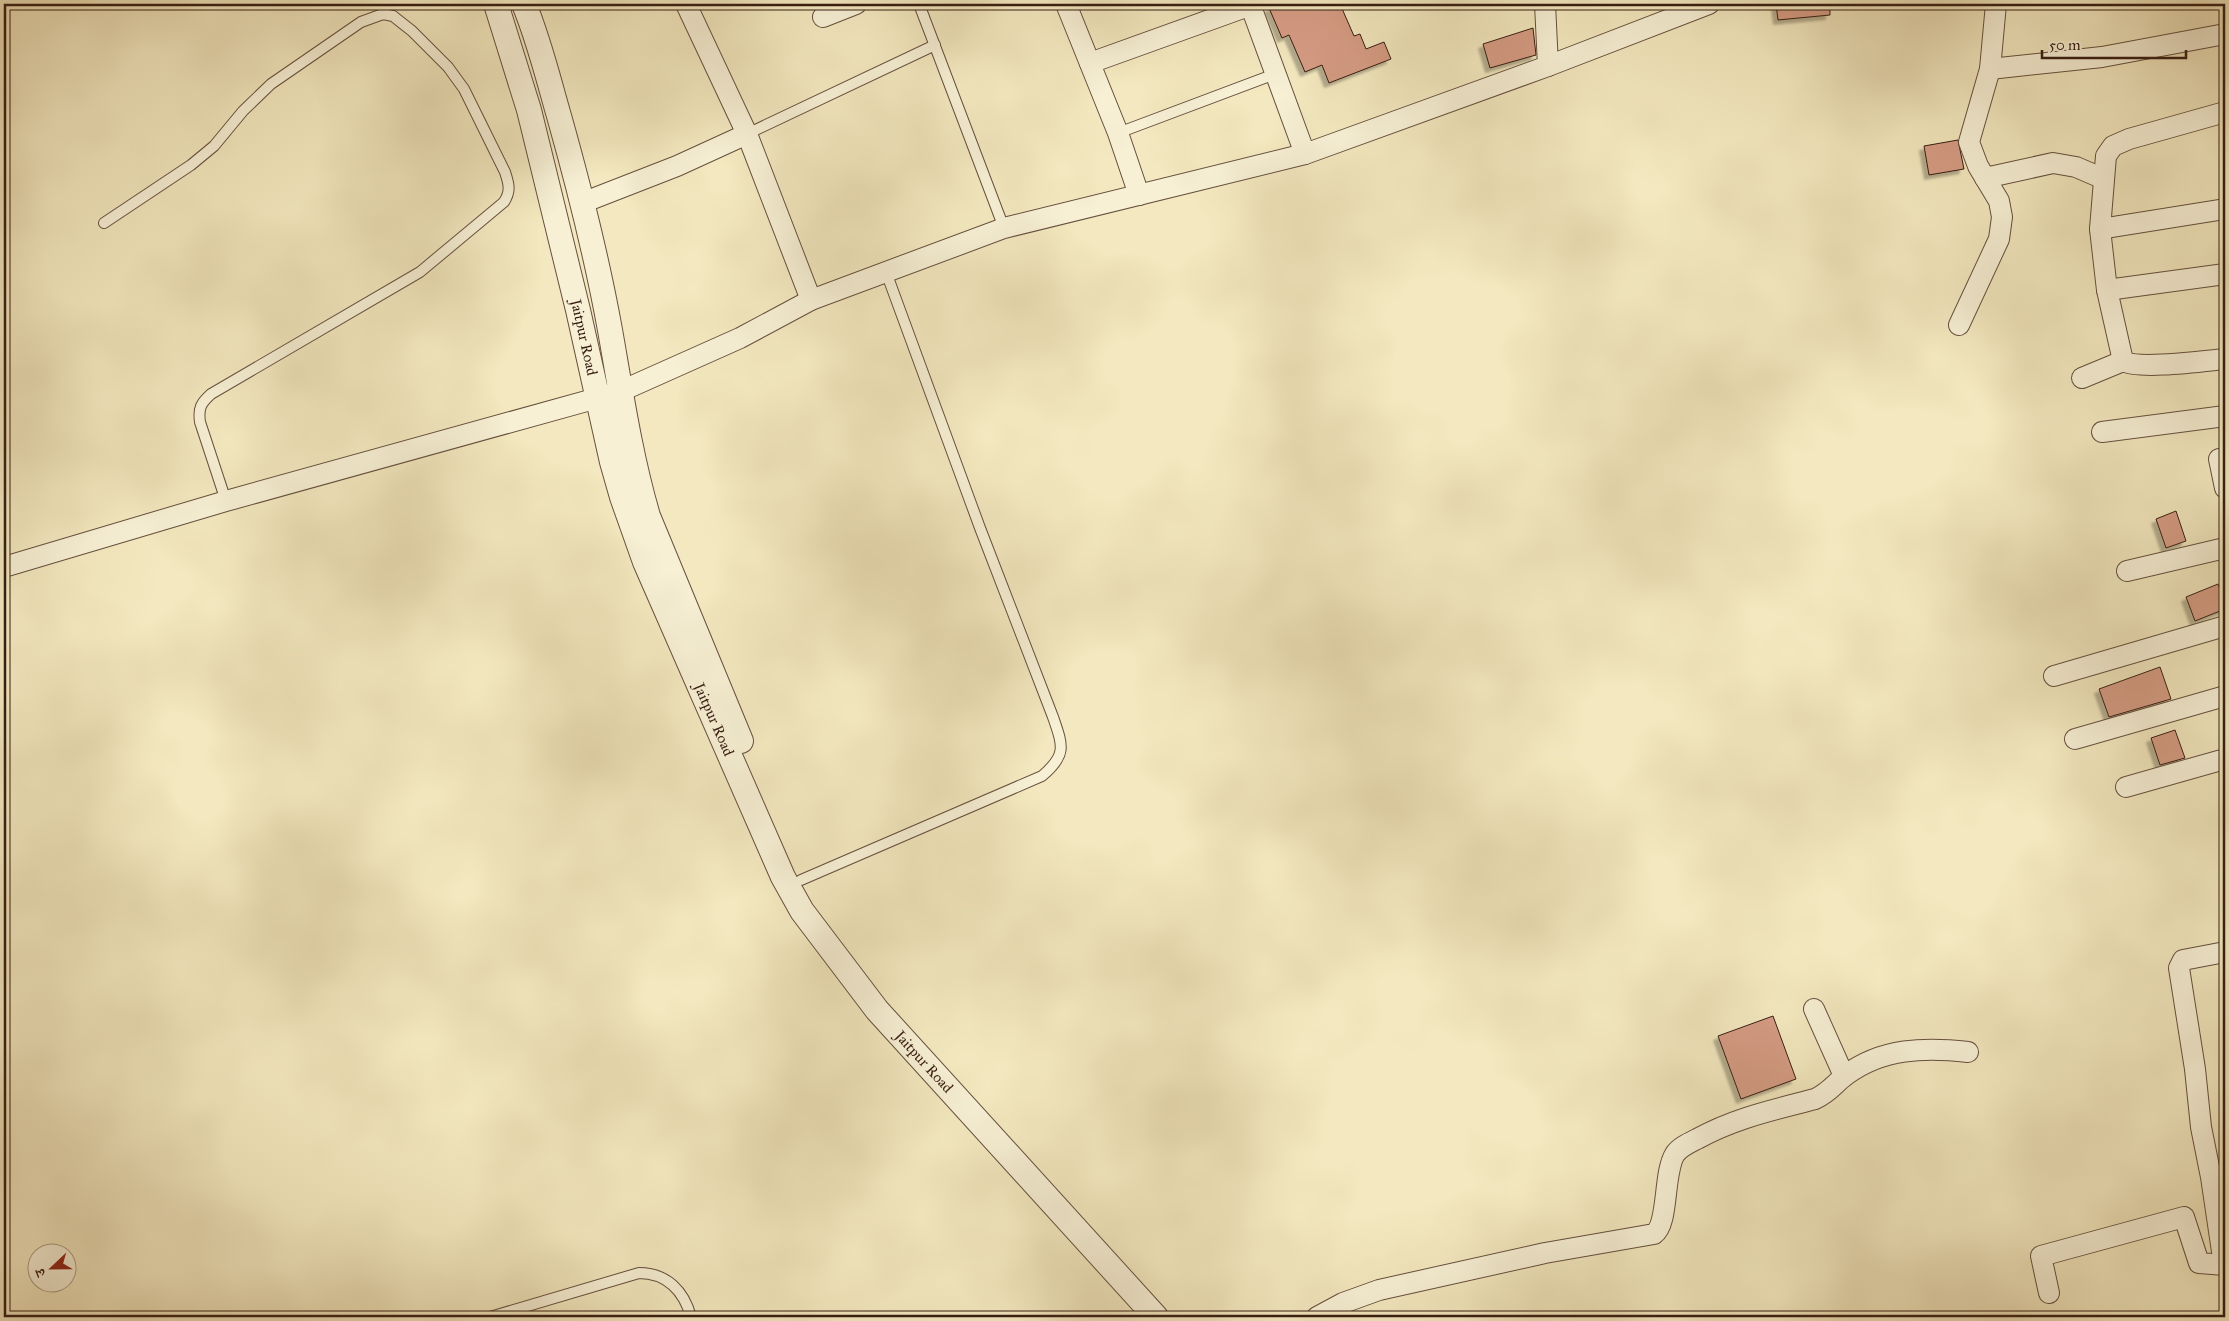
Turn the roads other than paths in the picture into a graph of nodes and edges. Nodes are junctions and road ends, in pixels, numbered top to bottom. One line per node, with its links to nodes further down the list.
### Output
1 (496, 4): 38 (street, Jaitpur Road)
2 (524, 4): 25 (street, Jaitpur Road)
3 (686, 4): 20 (street)
4 (856, 4): 11 (street)
5 (919, 4): 13 (lane)
6 (1066, 4): 14 (street)
7 (1252, 4): 14 (street); 17 (street)
8 (1544, 4): 15 (street)
9 (1710, 4): 15 (street)
10 (1996, 4): 16 (street)
11 (823, 17)
12 (2225, 34): 16 (street)
13 (935, 44): 20 (lane); 28 (lane)
14 (1090, 63): 19 (street)
15 (1548, 66): 21 (street)
16 (1990, 69): 22 (street)
17 (1275, 74): 19 (lane); 21 (street)
18 (2225, 112): 23 (street)
19 (1118, 133): 24 (street)
20 (747, 134): 25 (street); 33 (street)
21 (1304, 154): 24 (street)
22 (1985, 178): 23 (street); 34 (street)
23 (2104, 179): 29 (street)
24 (1140, 195): 28 (street)
25 (582, 202): 38 (street, Jaitpur Road)
26 (2225, 209): 29 (street)
27 (104, 223): 43 (lane)
28 (1004, 228): 30 (street)
29 (2100, 229): 32 (street)
30 (886, 272): 33 (street); 53 (lane)
31 (2225, 274): 32 (street)
32 (2107, 290): 36 (street)
33 (811, 300): 38 (street)
34 (1960, 325)
35 (2225, 359): 36 (street)
36 (2123, 360): 37 (street)
37 (2082, 378)
38 (608, 396): 43 (street); 53 (street, Jaitpur Road); 62 (street, Jaitpur Road)
39 (2225, 416): 40 (street)
40 (2102, 432)
41 (2219, 459): 42 (street)
42 (2225, 488)
43 (226, 501): 45 (street)
44 (2225, 548): 46 (street)
45 (4, 567)
46 (2127, 571)
47 (2225, 626): 48 (street)
48 (2054, 676)
49 (2225, 696): 50 (street)
50 (2075, 739)
51 (2225, 759): 52 (street)
52 (2126, 787)
53 (801, 880): 63 (street, Jaitpur Road)
54 (2225, 952): 58 (street)
55 (1814, 1009): 57 (street)
56 (1968, 1052): 57 (street)
57 (1844, 1076): 64 (street)
58 (2225, 1265): 59 (street)
59 (2050, 1293)
60 (490, 1317): 61 (lane)
61 (690, 1317)
62 (1156, 1317)
63 (1173, 1317)
64 (1317, 1317)

